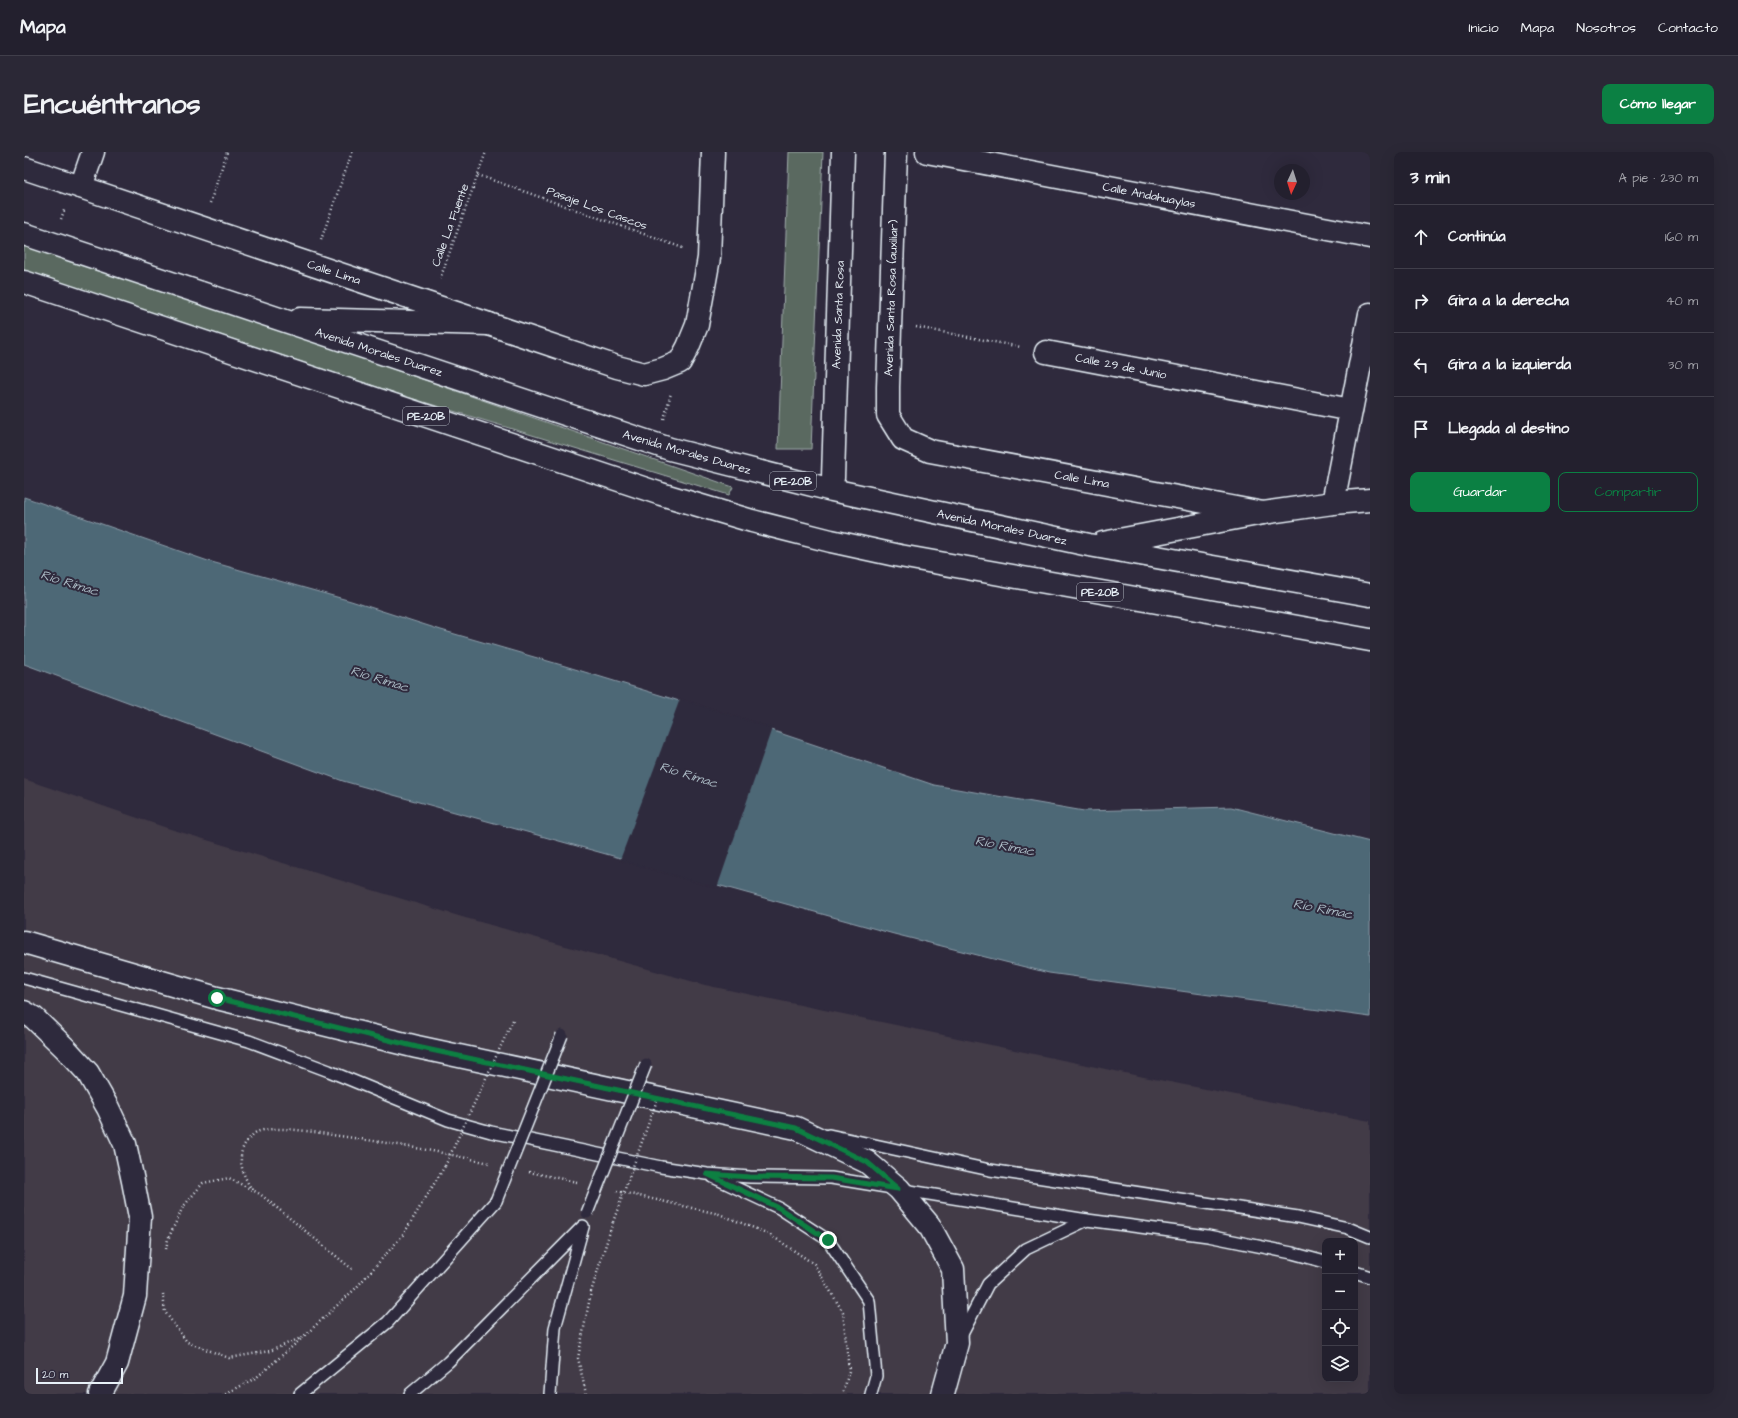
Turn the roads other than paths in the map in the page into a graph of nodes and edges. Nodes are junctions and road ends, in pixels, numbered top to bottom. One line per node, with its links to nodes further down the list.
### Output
1 (93, 152): 7 (main road)
2 (713, 152): 13 (main road, Calle Lima)
3 (842, 152): 17 (main road, Avenida Santa Rosa)
4 (896, 152): 16 (main road, Avenida Santa Rosa (auxiliar))
5 (927, 152): 9 (main road, Calle Andahuaylas)
6 (24, 168): 7 (main road, Calle Lima)
7 (77, 186): 13 (main road, Calle Lima)
8 (24, 234): 12 (main road, Avenida Morales Duarez / PE-20B)
9 (1370, 238)
10 (24, 282): 23 (main road, PE-20B)
11 (1370, 314): 15 (main road)
12 (277, 318): 13 (main road); 21 (main road, Avenida Morales Duarez / PE-20B)
13 (489, 324)
14 (1046, 352): 15 (main road, Calle 29 de Junio)
15 (1351, 410): 19 (main road)
16 (903, 439): 20 (main road, Calle Lima)
17 (833, 478)
18 (1370, 500): 19 (main road)
19 (1333, 503): 20 (main road)
20 (1263, 513): 21 (main road)
21 (1089, 545): 22 (main road, Avenida Morales Duarez / PE-20B)
22 (1370, 595)
23 (1370, 640)
24 (24, 942): 29 (main road)
25 (24, 978): 30 (lane)
26 (24, 1012): 39 (main road)
27 (562, 1035): 40 (lane, bridge)
28 (646, 1064): 33 (lane, bridge)
29 (796, 1128): 31 (main road); 34 (lane)
30 (707, 1174): 31 (lane); 43 (lane)
31 (898, 1189): 32 (lane); 38 (main road)
32 (1087, 1220): 35 (lane); 38 (lane)
33 (584, 1226): 41 (lane); 42 (lane)
34 (1370, 1237)
35 (1322, 1261)
36 (1358, 1273): 37 (lane)
37 (1370, 1277)
38 (958, 1343): 44 (main road)
39 (100, 1394)
40 (300, 1394)
41 (410, 1394)
42 (550, 1394)
43 (871, 1394)
44 (943, 1394)

